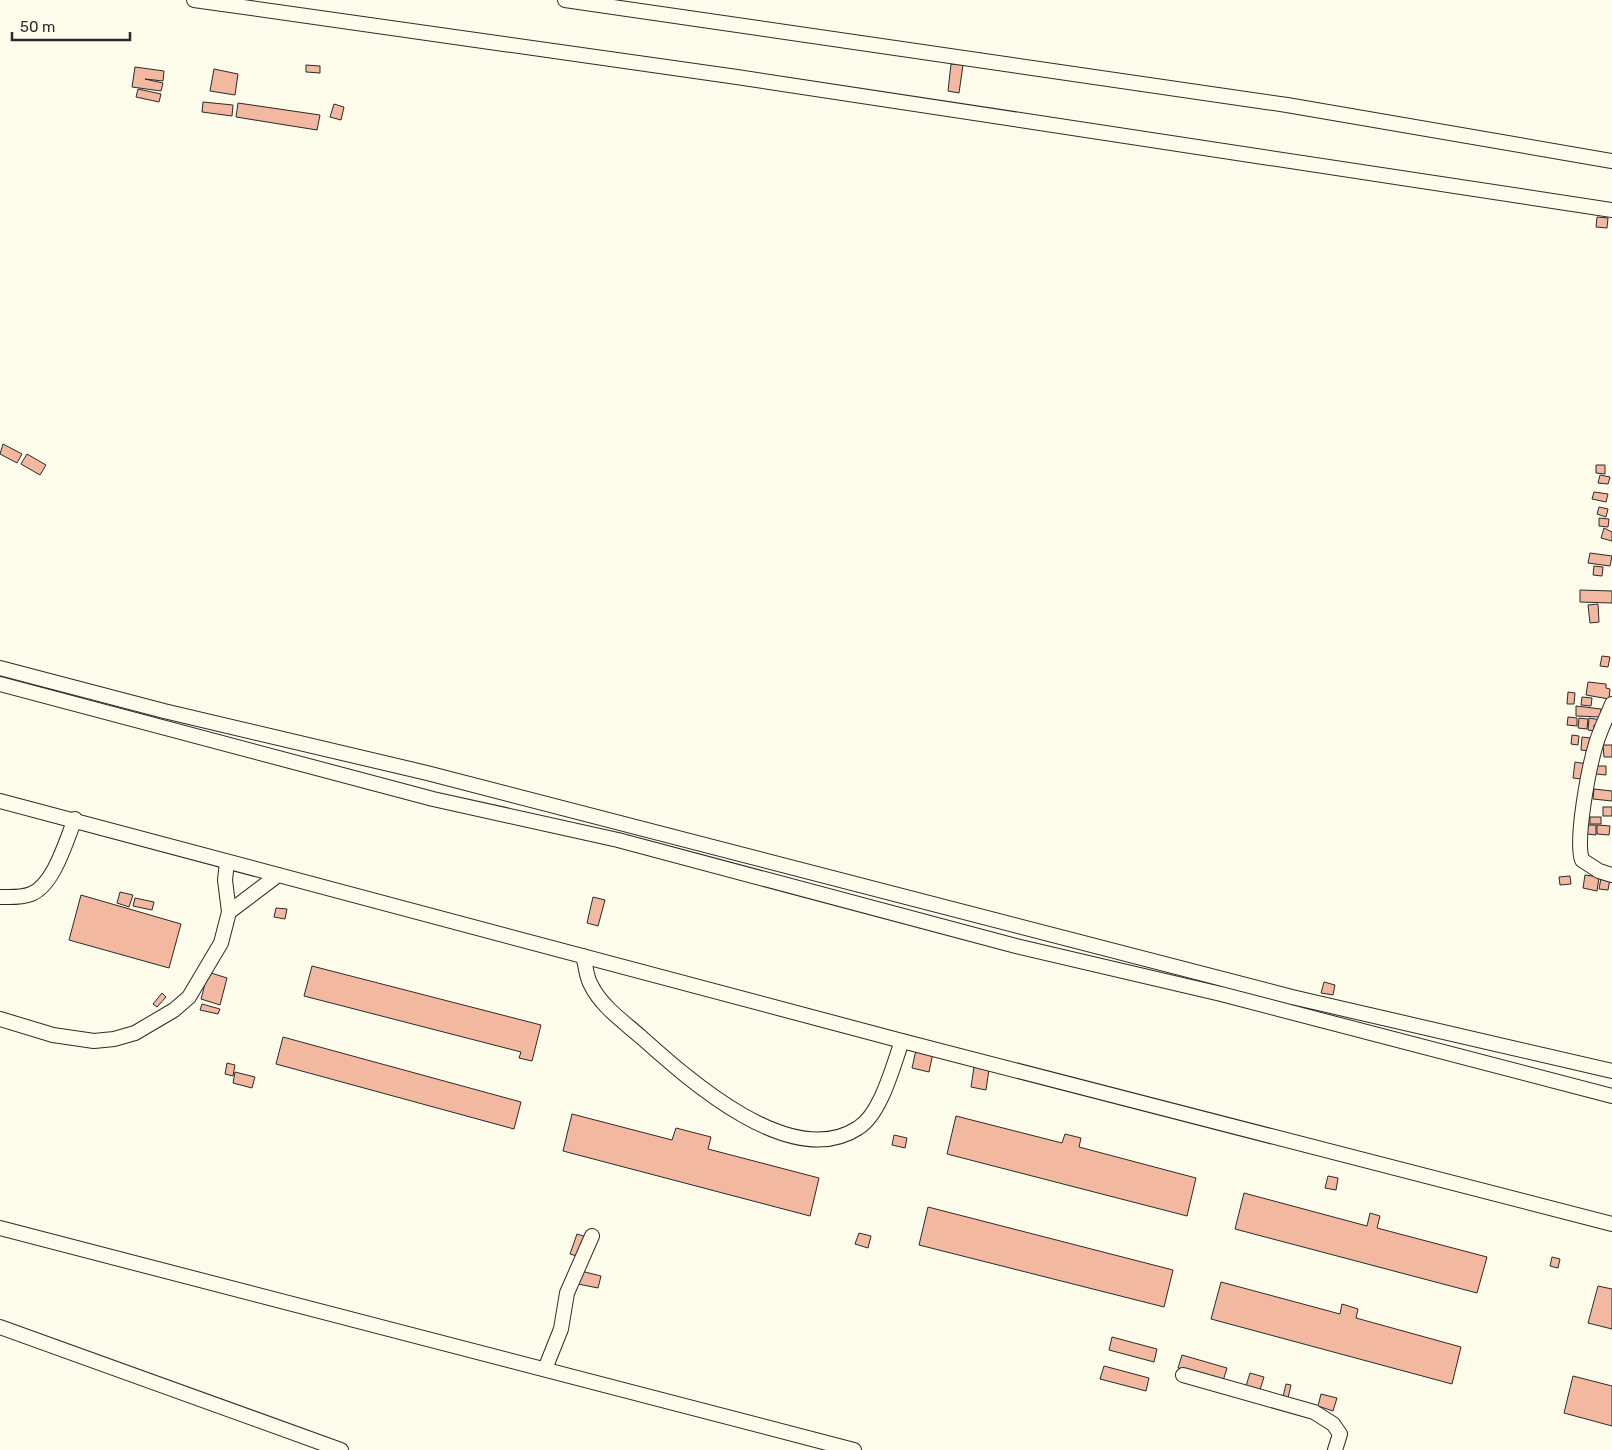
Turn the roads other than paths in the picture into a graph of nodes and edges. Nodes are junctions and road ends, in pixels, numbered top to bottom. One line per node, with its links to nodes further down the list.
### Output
1 (194, 0): 4 (street)
2 (565, 0): 3 (street)
3 (1612, 162)
4 (1612, 210)
5 (0, 668): 18 (street)
6 (0, 684): 19 (street)
7 (1612, 704): 12 (street)
8 (0, 801): 9 (street)
9 (75, 819): 10 (street); 13 (street)
10 (227, 862): 11 (street); 14 (street)
11 (278, 874): 14 (street); 15 (street)
12 (1612, 875)
13 (0, 897)
14 (229, 912): 16 (street)
15 (583, 956): 17 (street); 17 (street)
16 (0, 1019)
17 (902, 1041): 20 (street)
18 (1612, 1071)
19 (1612, 1096)
20 (1612, 1224)
21 (0, 1228): 24 (street)
22 (592, 1236): 24 (street)
23 (0, 1327): 26 (street)
24 (545, 1369): 27 (street)
25 (1183, 1375): 28 (street)
26 (341, 1450)
27 (854, 1450)
28 (1335, 1450)

